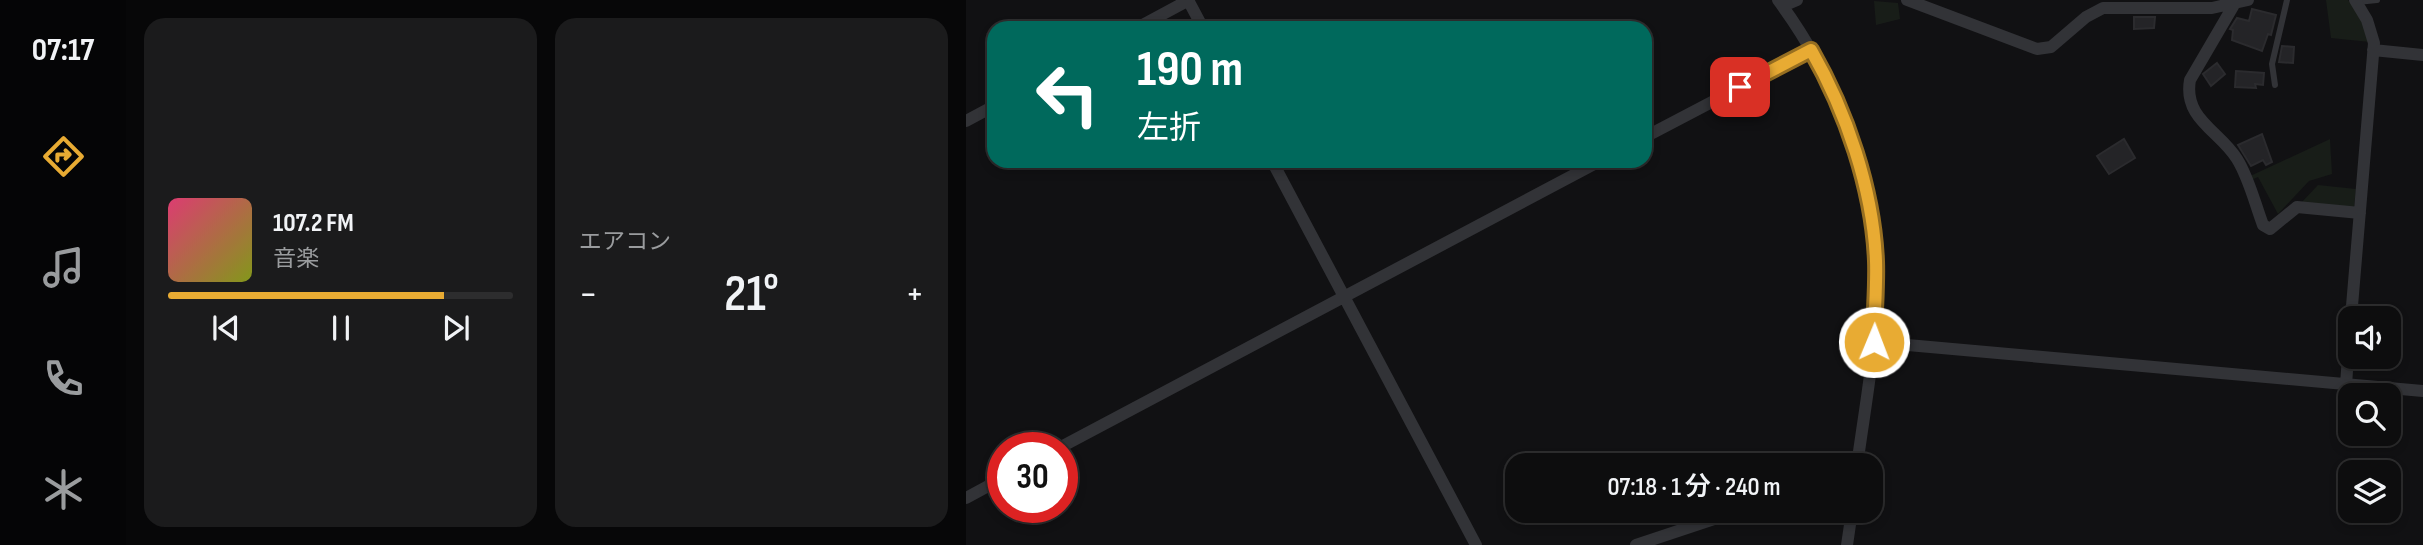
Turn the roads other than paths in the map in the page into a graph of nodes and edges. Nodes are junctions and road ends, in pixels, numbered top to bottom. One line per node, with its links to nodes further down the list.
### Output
1 (1188, 0): 9 (street); 10 (street)
2 (1797, 0): 8 (street)
3 (1907, 0): 6 (street)
4 (2287, 0): 14 (lane)
5 (2376, 0): 7 (lane)
6 (2241, 1): 20 (street)
7 (2356, 1): 12 (street)
8 (1780, 3): 11 (street)
9 (1150, 21)
10 (1199, 21)
11 (1811, 50): 17 (street); 23 (street)
12 (2373, 50): 13 (street); 20 (street)
13 (2423, 55)
14 (2275, 85)
15 (987, 110): 16 (street)
16 (966, 121)
17 (1652, 133)
18 (1276, 168): 21 (street)
19 (1587, 168): 21 (street)
20 (2360, 213): 22 (street)
21 (1343, 297): 27 (street); 33 (street)
22 (2352, 306)
23 (1874, 342): 24 (street); 28 (street)
24 (2338, 384)
25 (2401, 389): 26 (street)
26 (2423, 391)
27 (1078, 438)
28 (1859, 453)
29 (987, 487): 30 (street)
30 (966, 498)
31 (1702, 523): 34 (street)
32 (1850, 523): 35 (street)
33 (1476, 545)
34 (1636, 545)
35 (1847, 545)

